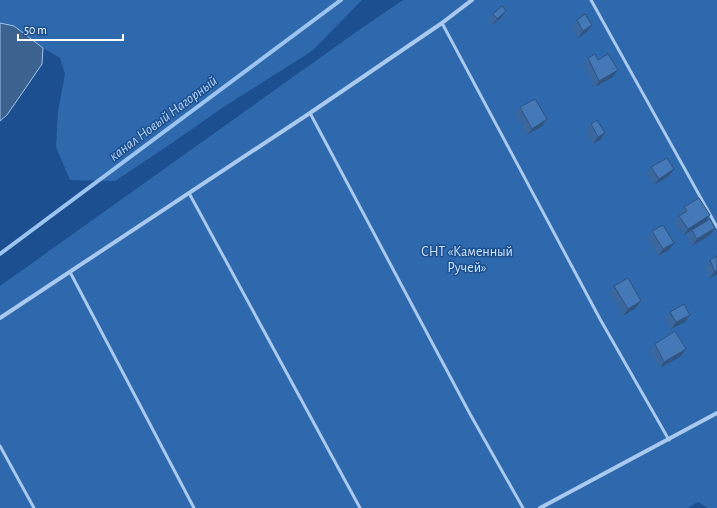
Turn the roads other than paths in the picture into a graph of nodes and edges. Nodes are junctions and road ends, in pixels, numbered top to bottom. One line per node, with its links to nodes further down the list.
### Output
1 (472, 0): 3 (street)
2 (591, 0): 6 (lane)
3 (442, 23): 4 (street); 10 (lane)
4 (310, 113): 5 (street); 15 (lane)
5 (189, 193): 7 (street); 14 (lane)
6 (717, 227)
7 (70, 272): 8 (street); 13 (lane)
8 (0, 318)
9 (717, 413): 10 (street)
10 (669, 440): 16 (street)
11 (0, 446): 12 (lane)
12 (34, 508)
13 (194, 508)
14 (360, 508)
15 (523, 508)
16 (540, 508)

